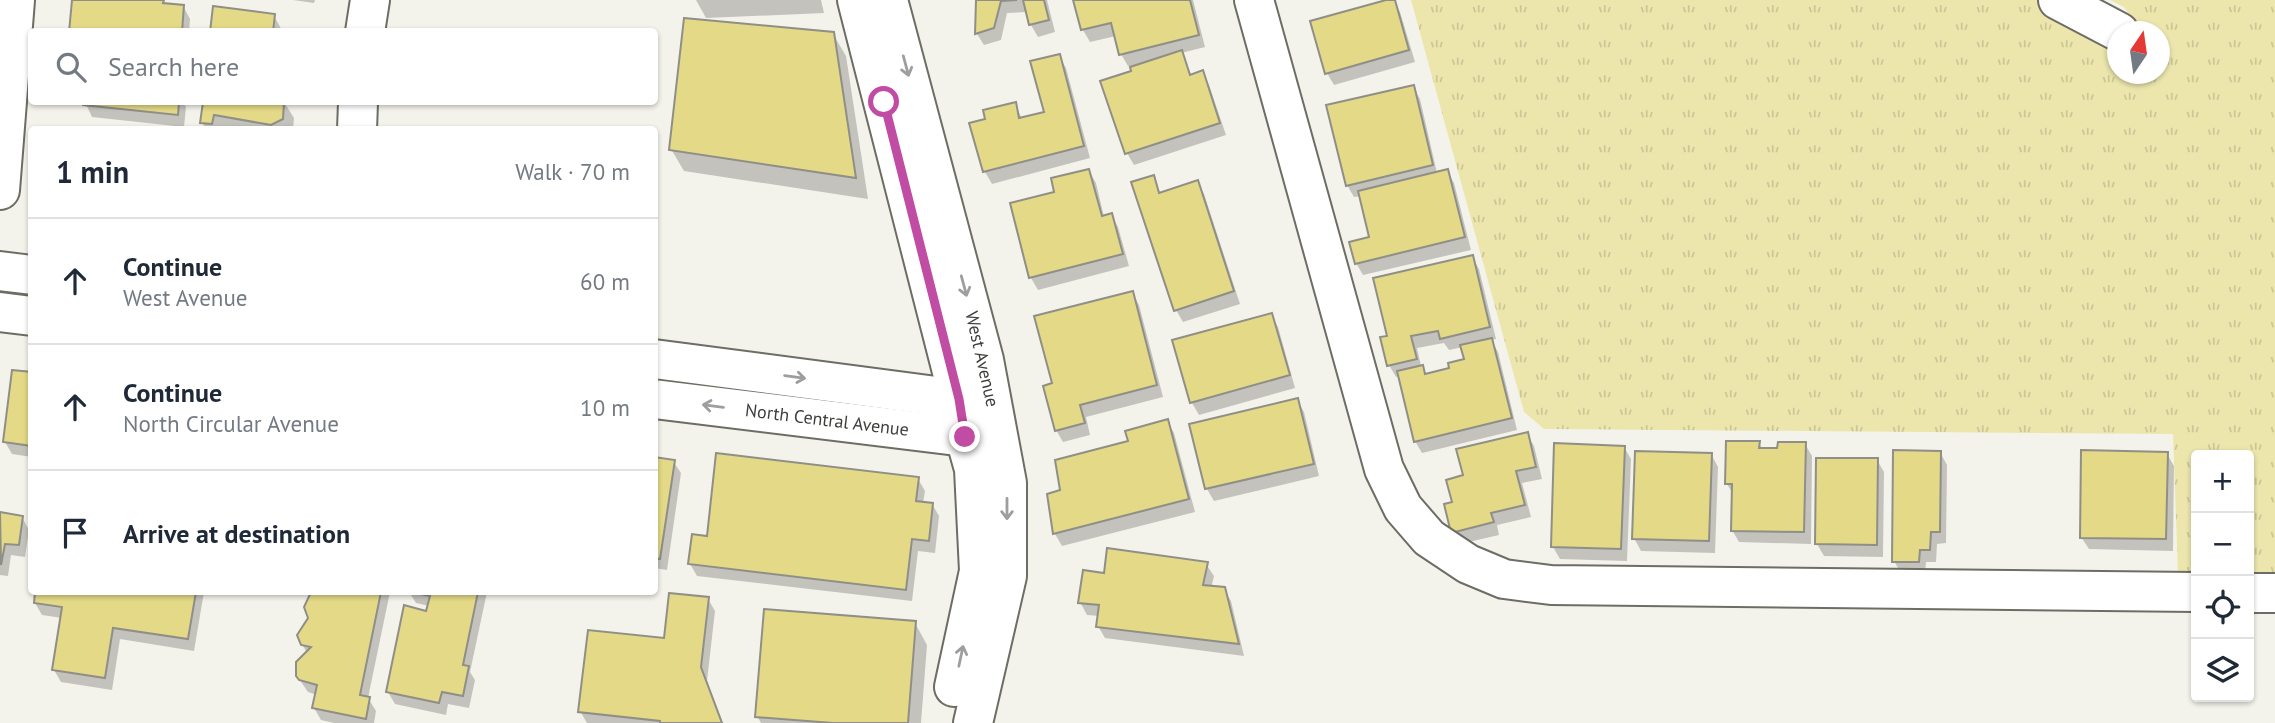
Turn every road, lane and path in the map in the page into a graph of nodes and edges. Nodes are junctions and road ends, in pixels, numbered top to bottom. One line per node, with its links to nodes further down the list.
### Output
1 (15, 0): 11 (street)
2 (370, 0): 8 (street)
3 (857, 0): 17 (street, West Avenue)
4 (888, 0): 17 (street, West Avenue, one-way to 17)
5 (1254, 0): 20 (street)
6 (2058, 0): 7 (street)
7 (2107, 26)
8 (366, 28)
9 (358, 105): 10 (street)
10 (357, 126)
11 (0, 190)
12 (0, 271): 13 (street)
13 (28, 274)
14 (0, 312): 15 (street)
15 (28, 316)
16 (658, 359): 17 (street, one-way to 17)
17 (975, 398): 19 (street)
18 (658, 399): 19 (street, North Central Avenue, one-way to 18)
19 (982, 438): 23 (street, one-way to 19); 24 (street, one-way to 24)
20 (2191, 592)
21 (2254, 593): 22 (street)
22 (2275, 593)
23 (947, 723)
24 (973, 723)

